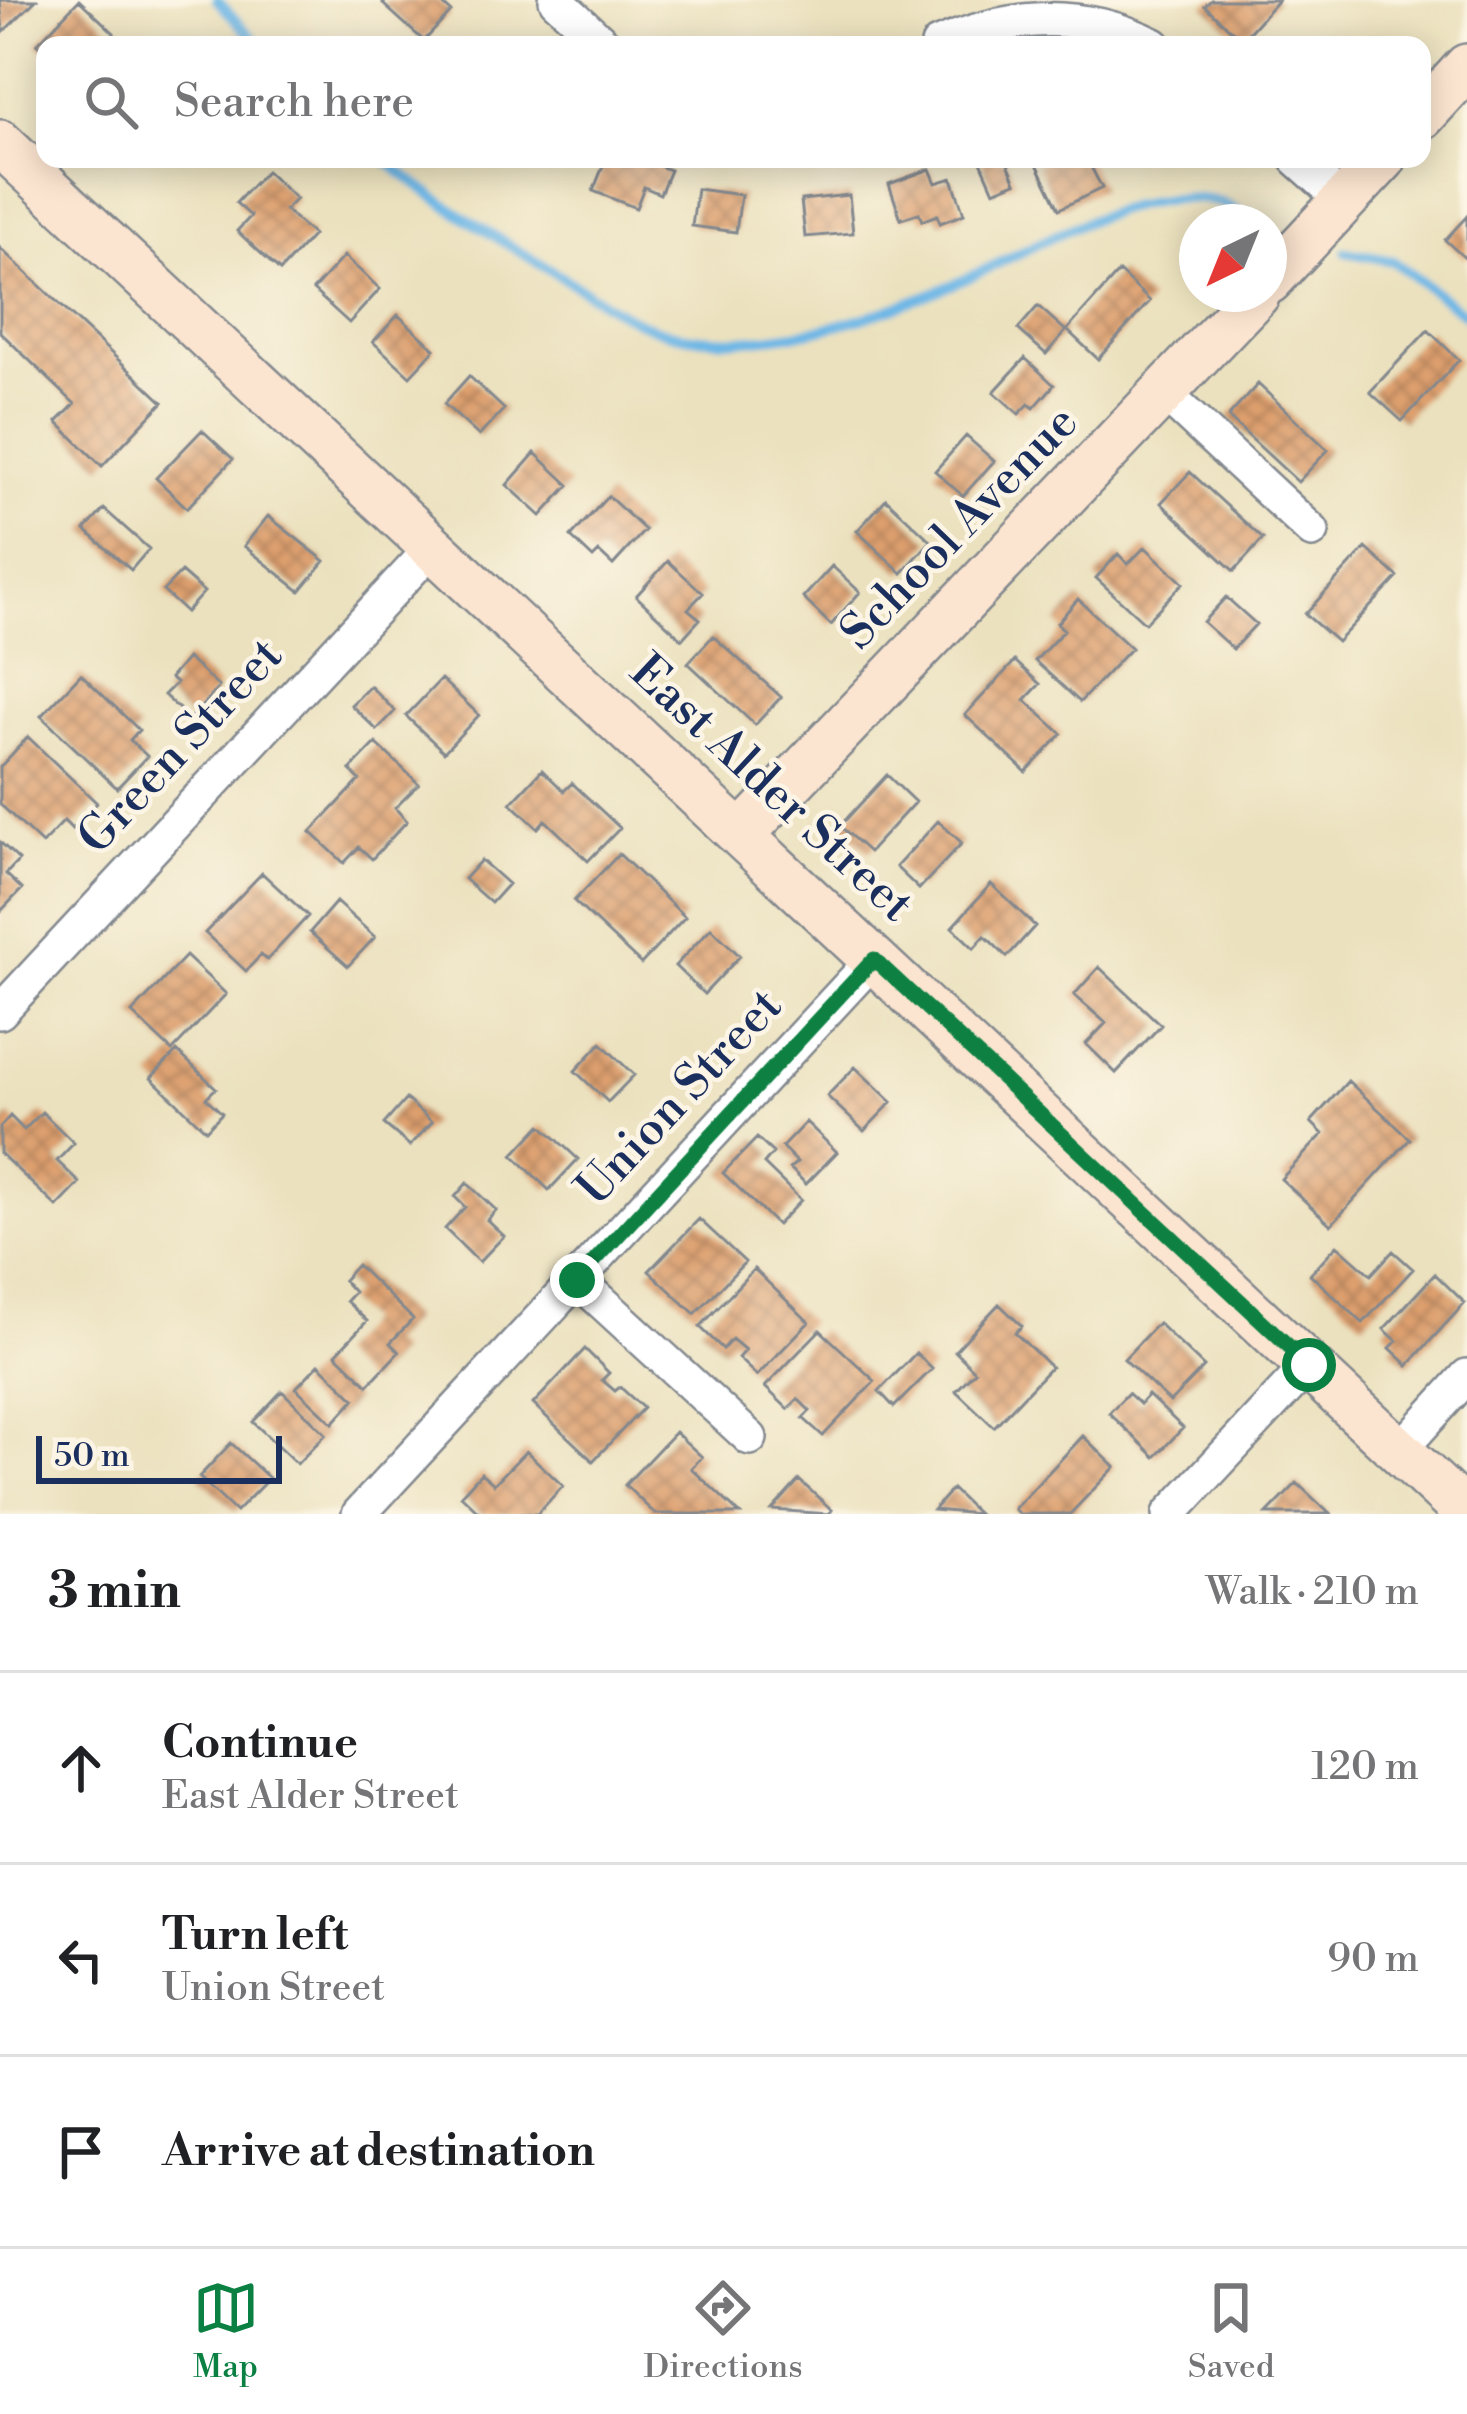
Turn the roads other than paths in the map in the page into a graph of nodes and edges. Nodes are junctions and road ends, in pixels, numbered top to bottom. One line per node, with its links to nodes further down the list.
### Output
1 (556, 0): 2 (street)
2 (595, 36)
3 (963, 36): 4 (street)
4 (1132, 36)
5 (1467, 67): 6 (main road)
6 (1431, 106)
7 (0, 143): 15 (main road, East Alder Street)
8 (1307, 168): 10 (street)
9 (1375, 168): 10 (main road)
10 (1345, 201): 11 (main road)
11 (1287, 262)
12 (1240, 312): 13 (main road, School Avenue)
13 (1163, 392): 14 (street); 16 (main road, School Avenue)
14 (1312, 530)
15 (433, 548): 16 (main road, East Alder Street); 18 (street, Green Street)
16 (741, 836): 17 (main road, East Alder Street)
17 (874, 959): 19 (street, Union Street); 20 (main road, East Alder Street)
18 (0, 1012)
19 (577, 1280): 22 (street); 24 (street, Union Street)
20 (1309, 1365): 23 (main road, East Alder Street); 25 (street)
21 (1467, 1376): 23 (street)
22 (750, 1438)
23 (1399, 1450): 26 (main road, East Alder Street)
24 (359, 1514)
25 (1170, 1514)
26 (1467, 1514)

